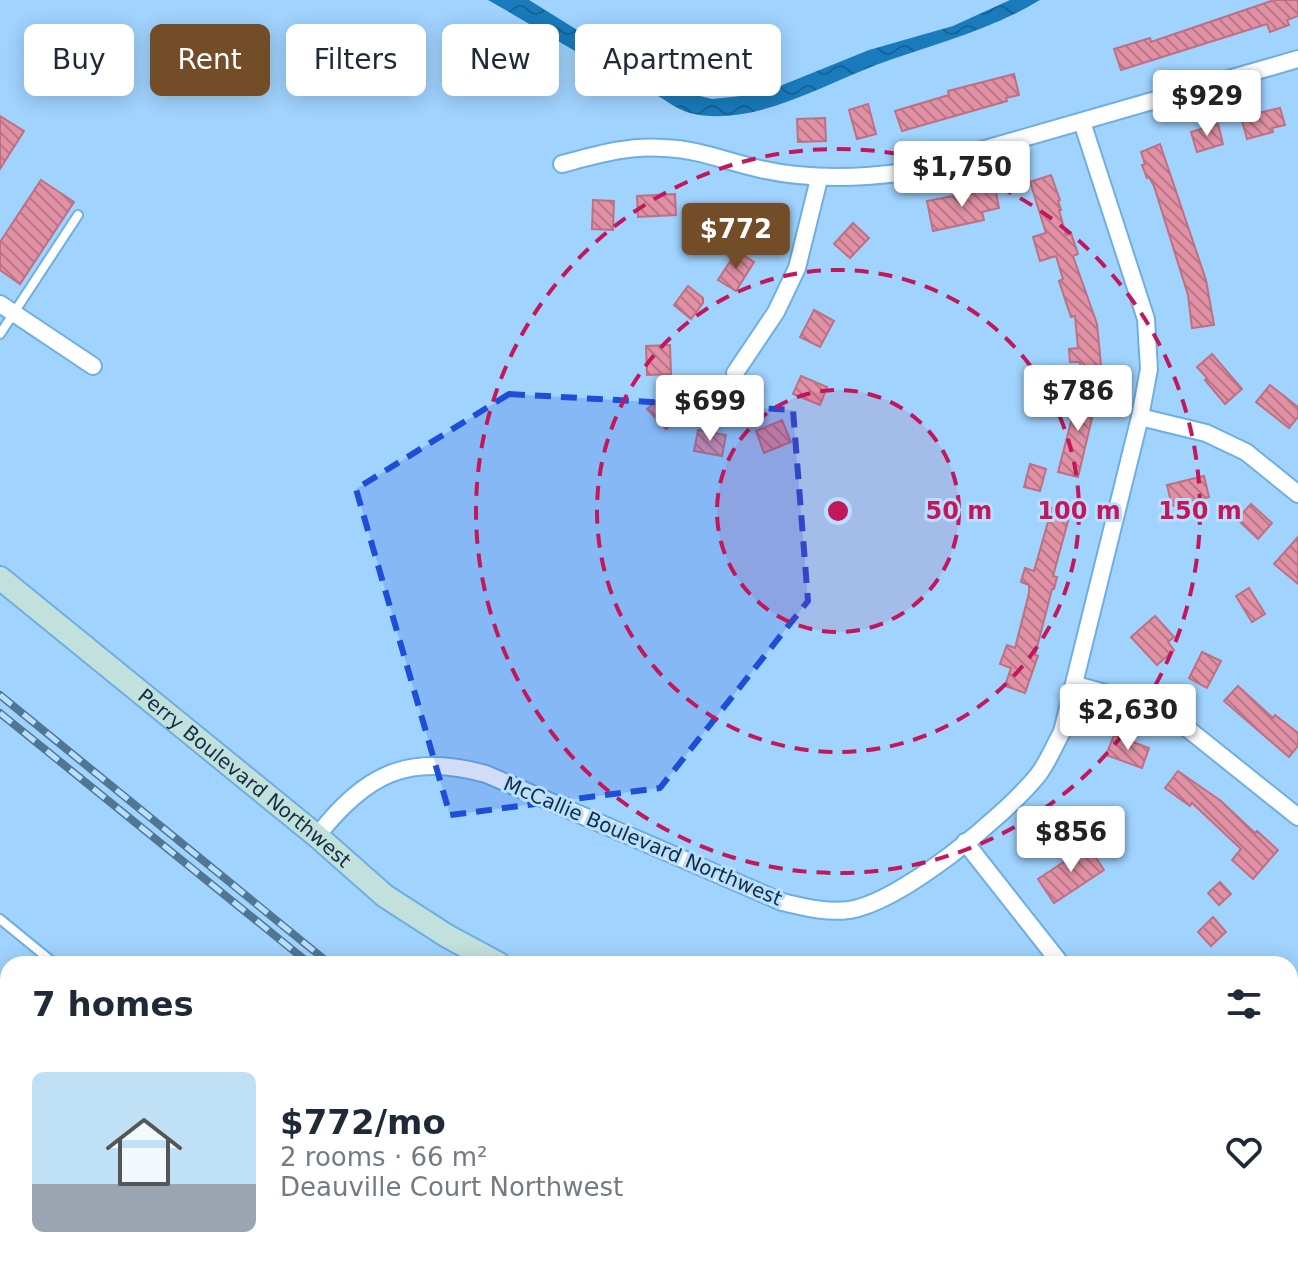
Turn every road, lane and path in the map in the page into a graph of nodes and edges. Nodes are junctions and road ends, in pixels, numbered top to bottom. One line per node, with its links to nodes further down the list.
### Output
1 (1298, 59): 2 (street)
2 (1082, 122): 4 (street); 10 (street, McCallie Boulevard Northwest)
3 (562, 164): 4 (street)
4 (819, 179): 9 (street)
5 (78, 215): 6 (lane)
6 (7, 309): 7 (lane); 8 (street)
7 (0, 334)
8 (93, 366)
9 (735, 373)
10 (1140, 417): 11 (street); 13 (street, McCallie Boulevard Northwest)
11 (1298, 494)
12 (0, 578): 15 (street, Perry Boulevard Northwest)
13 (1076, 685): 14 (street); 16 (street, McCallie Boulevard Northwest)
14 (1298, 817)
15 (317, 836): 16 (street, McCallie Boulevard Northwest); 19 (street, Perry Boulevard Northwest)
16 (965, 842): 20 (street)
17 (0, 919): 18 (lane)
18 (45, 956)
19 (484, 956)
20 (1055, 956)

